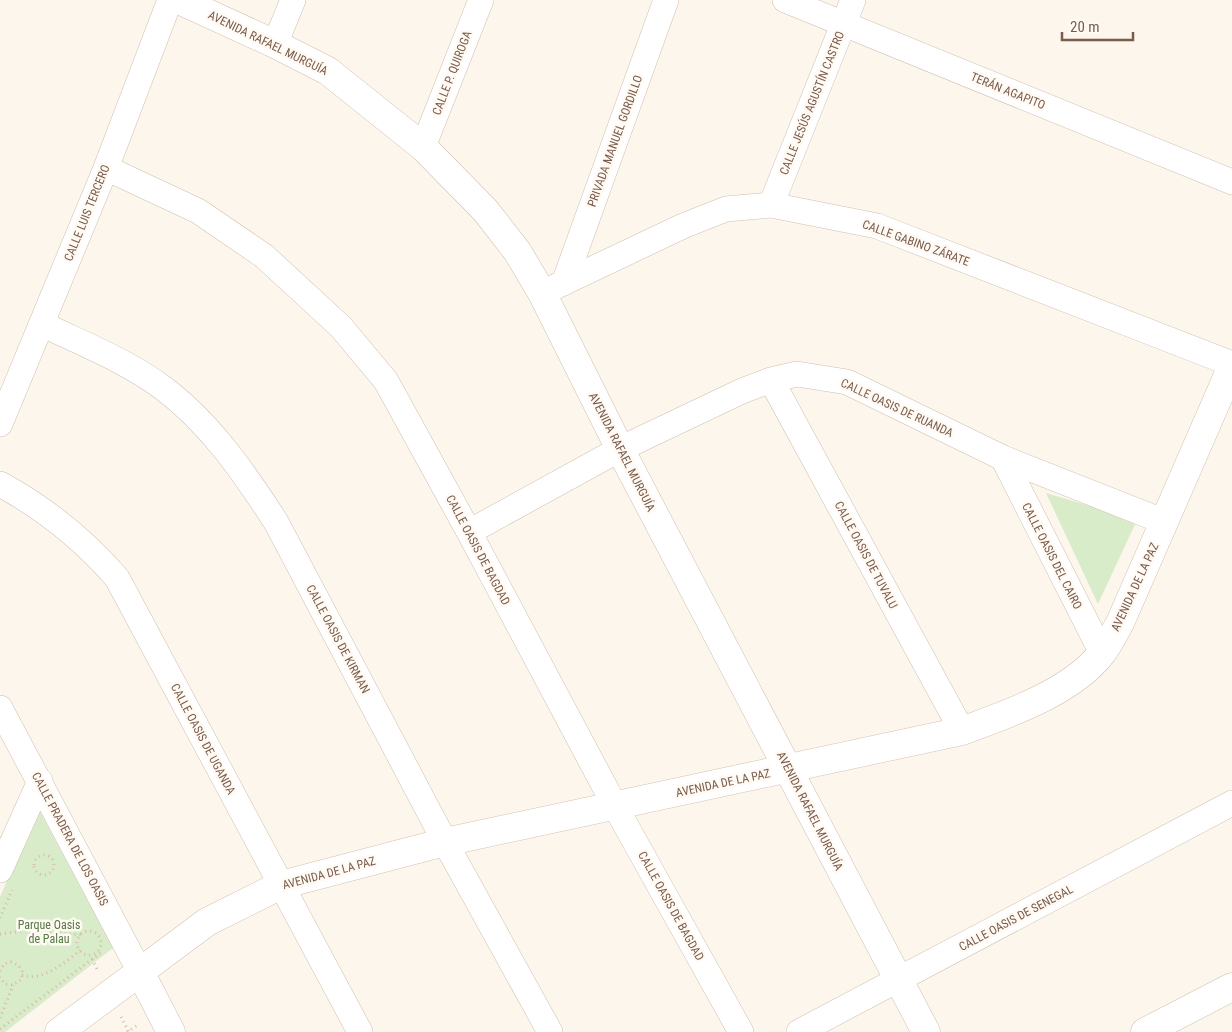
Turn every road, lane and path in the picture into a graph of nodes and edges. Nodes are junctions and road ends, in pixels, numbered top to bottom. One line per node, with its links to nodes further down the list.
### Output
1 (170, 0): 11 (street, CALLE LUIS TERCERO)
2 (179, 0): 9 (street, AVENIDA RAFAEL MURGUÍA)
3 (293, 0): 9 (street)
4 (481, 0): 10 (street, CALLE P. QUIROGA)
5 (666, 0): 14 (street, PRIVADA MANUEL GORDILLO)
6 (785, 0): 8 (street, TERÁN AGAPITO)
7 (853, 0): 8 (street, CALLE JESÚS AGUSTÍN CASTRO)
8 (843, 24): 12 (street, TERÁN AGAPITO); 13 (street, CALLE JESÚS AGUSTÍN CASTRO)
9 (275, 44): 10 (street, AVENIDA RAFAEL MURGUÍA)
10 (423, 147): 14 (street, AVENIDA RAFAEL MURGUÍA)
11 (106, 168): 15 (street, CALLE LUIS TERCERO); 23 (street, CALLE OASIS DE BAGDAD)
12 (1232, 182)
13 (771, 205): 14 (street, CALLE GABINO ZÁRATE); 16 (street, CALLE GABINO ZÁRATE)
14 (553, 288): 19 (street, AVENIDA RAFAEL MURGUÍA)
15 (42, 324): 18 (street, CALLE LUIS TERCERO); 31 (street, CALLE OASIS DE KIRMAN)
16 (1232, 365): 22 (street, AVENIDA DE LA PAZ)
17 (771, 380): 19 (street, CALLE OASIS DE RUANDA); 20 (street, CALLE OASIS DE RUANDA); 26 (street, CALLE OASIS DE TUVALU)
18 (0, 424)
19 (620, 449): 23 (street, CALLE OASIS DE RUANDA); 27 (street, AVENIDA RAFAEL MURGUÍA)
20 (1003, 458): 22 (street, CALLE OASIS DE RUANDA); 24 (street, CALLE OASIS DEL CAIRO)
21 (0, 484): 34 (street, CALLE OASIS DE UGANDA)
22 (1165, 522): 24 (street, AVENIDA DE LA PAZ)
23 (469, 532): 30 (street, CALLE OASIS DE BAGDAD)
24 (1102, 653): 26 (street, AVENIDA DE LA PAZ)
25 (0, 708): 28 (street, CALLE PRADERA DE LOS OASIS)
26 (962, 731): 27 (street, AVENIDA DE LA PAZ)
27 (790, 769): 30 (street, AVENIDA DE LA PAZ); 43 (street, AVENIDA RAFAEL MURGUÍA)
28 (40, 781): 32 (street); 40 (street, CALLE PRADERA DE LOS OASIS)
29 (1232, 803): 43 (street, CALLE OASIS DE SENEGAL)
30 (615, 806): 31 (street, AVENIDA DE LA PAZ); 52 (street, CALLE OASIS DE BAGDAD)
31 (446, 842): 34 (street, AVENIDA DE LA PAZ); 51 (street, CALLE OASIS DE KIRMAN)
32 (0, 870)
33 (53, 870): 33 (path)
34 (281, 884): 40 (street, AVENIDA DE LA PAZ); 50 (street, CALLE OASIS DE UGANDA)
35 (0, 934): 36 (path)
36 (81, 935): 38 (path); 38 (path)
37 (108, 947): 47 (path)
38 (81, 950): 41 (path)
39 (0, 970): 41 (path)
40 (139, 970): 48 (street, AVENIDA DE LA PAZ); 49 (street)
41 (22, 975): 44 (path)
42 (0, 977): 44 (path)
43 (897, 980): 53 (street, CALLE OASIS DE SENEGAL); 54 (street, AVENIDA RAFAEL MURGUÍA)
44 (12, 985): 46 (path)
45 (1232, 987): 55 (street)
46 (0, 1018)
47 (0, 1029)
48 (59, 1032)
49 (171, 1032)
50 (360, 1032)
51 (550, 1032)
52 (741, 1032)
53 (799, 1032)
54 (926, 1032)
55 (1144, 1032)

